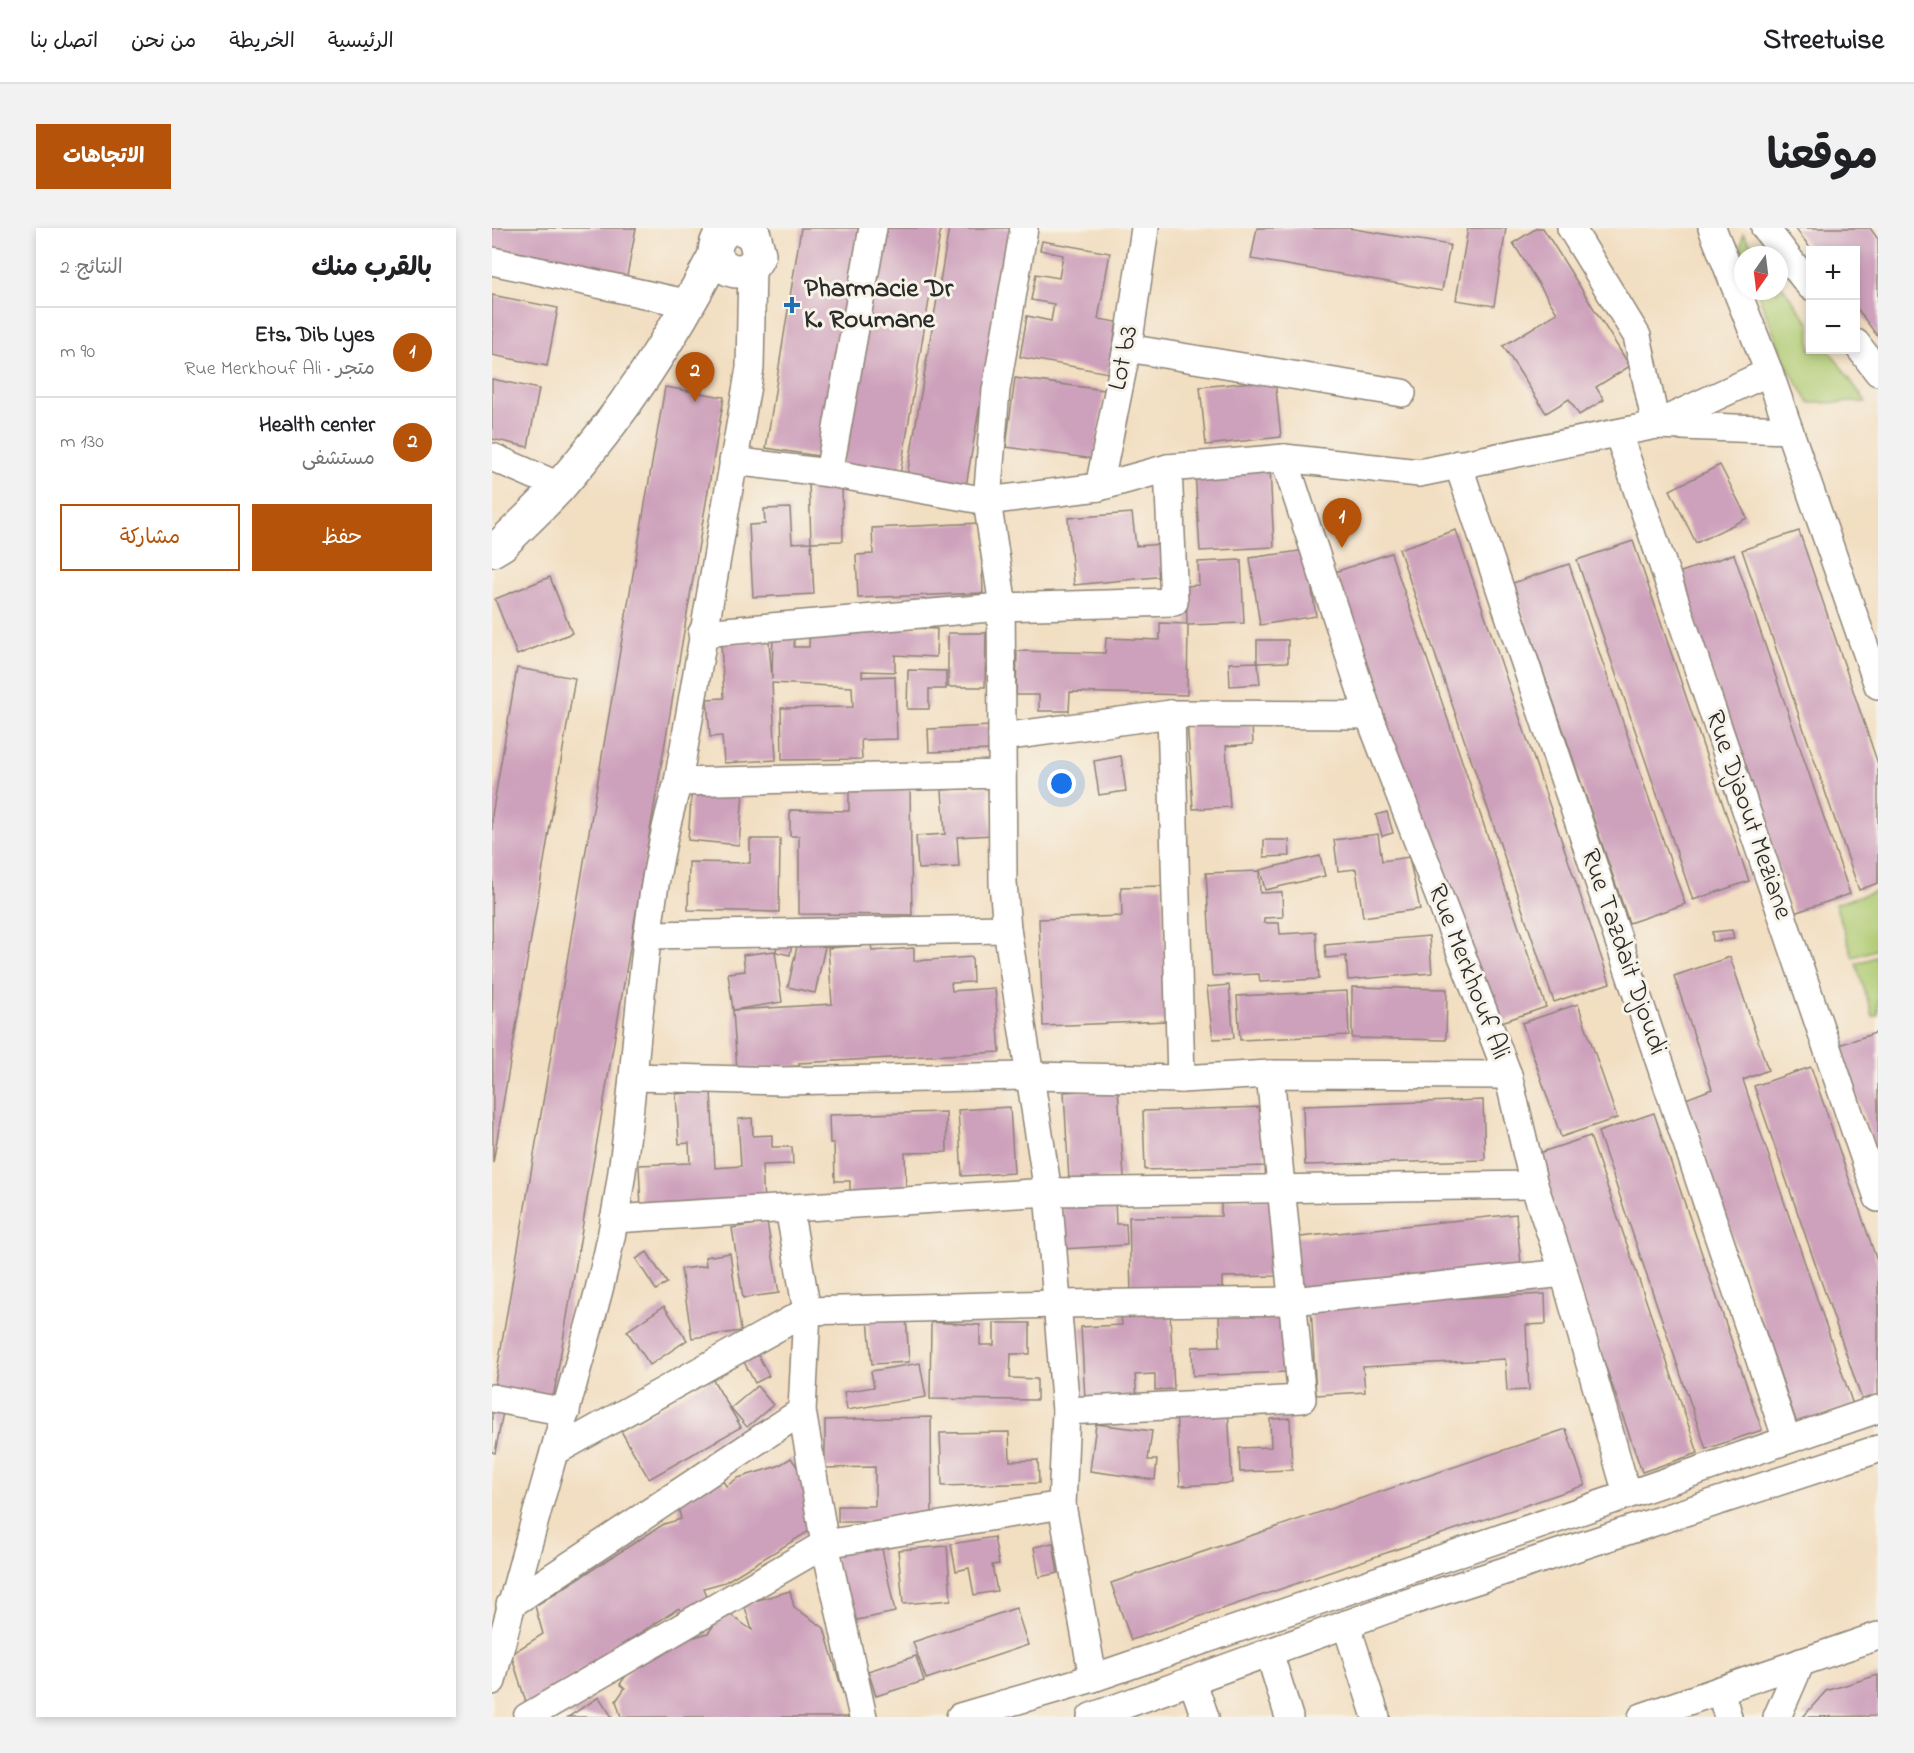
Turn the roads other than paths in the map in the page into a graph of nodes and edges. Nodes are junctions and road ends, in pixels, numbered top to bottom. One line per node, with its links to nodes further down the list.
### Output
1 (873, 228): 24 (street)
2 (1024, 228): 27 (street)
3 (1145, 228): 11 (street, Lot b3)
4 (1570, 228): 16 (street)
5 (1712, 228): 13 (street)
6 (1765, 228): 9 (street)
7 (739, 239): 10 (main road); 21 (street)
8 (492, 261): 10 (street)
9 (1806, 281)
10 (690, 304): 25 (main road)
11 (1127, 348): 15 (street); 26 (street, Lot b3)
12 (1860, 348): 14 (street)
13 (1768, 372): 16 (street); 17 (street)
14 (1878, 372)
15 (1402, 393)
16 (1656, 425): 17 (street); 18 (street)
17 (1789, 430): 31 (street)
18 (1618, 433): 22 (street); 47 (street, Rue Djaout Meziane)
19 (492, 457): 25 (street)
20 (1284, 458): 22 (street); 23 (street); 33 (street, Rue Merkhouf Ali)
21 (733, 461): 24 (street); 30 (street)
22 (1458, 464): 59 (street, Rue Tazdait Djoudi)
23 (1168, 468): 26 (street); 29 (street)
24 (829, 473): 27 (street)
25 (559, 486): 28 (main road)
26 (1099, 487): 27 (street)
27 (987, 501): 29 (street)
28 (492, 550)
29 (1001, 607): 30 (street); 34 (street)
30 (702, 633): 36 (street)
31 (1878, 685)
32 (1171, 714): 33 (street); 34 (street); 43 (street)
33 (1369, 715): 40 (street, Rue Merkhouf Ali)
34 (1002, 737): 35 (street)
35 (1002, 774): 36 (street); 37 (street)
36 (678, 782): 38 (street)
37 (1007, 929): 38 (street); 41 (street)
38 (647, 935): 42 (street)
39 (1270, 1074): 40 (street); 43 (street); 45 (street)
40 (1508, 1075): 44 (street, Rue Merkhouf Ali)
41 (1031, 1076): 42 (street); 43 (street); 46 (street)
42 (634, 1077): 49 (street)
43 (1181, 1079)
44 (1534, 1185): 45 (street); 50 (street, Rue Merkhouf Ali)
45 (1282, 1190): 46 (street); 51 (street)
46 (1048, 1192): 48 (street); 52 (street)
47 (1878, 1198)
48 (789, 1208): 49 (street); 53 (street)
49 (615, 1219): 58 (street)
50 (1564, 1273): 51 (street); 62 (street, Rue Merkhouf Ali)
51 (1292, 1301): 52 (street); 57 (street)
52 (1058, 1304): 53 (street); 57 (street)
53 (807, 1311): 56 (street); 61 (street)
54 (492, 1398): 58 (street)
55 (1878, 1409): 59 (street)
56 (802, 1411): 64 (street); 65 (street)
57 (1066, 1411): 63 (street)
58 (566, 1412): 61 (street)
59 (1787, 1440): 62 (street)
60 (1878, 1449): 66 (street)
61 (556, 1451): 65 (street)
62 (1627, 1494): 70 (street)
63 (1062, 1505): 64 (street); 70 (street)
64 (825, 1544): 75 (street); 76 (street)
65 (510, 1605): 72 (street)
66 (1346, 1624): 68 (street); 81 (street)
67 (1878, 1636): 69 (street)
68 (1269, 1652): 71 (street); 80 (street)
69 (1802, 1662): 73 (street); 83 (street)
70 (1093, 1678): 77 (street)
71 (1192, 1680): 78 (street); 79 (street)
72 (492, 1681)
73 (1720, 1690): 74 (street); 82 (street)
74 (1647, 1716)
75 (526, 1717)
76 (863, 1717)
77 (960, 1717)
78 (1091, 1717)
79 (1205, 1717)
80 (1289, 1717)
81 (1376, 1717)
82 (1728, 1717)
83 (1777, 1717)

